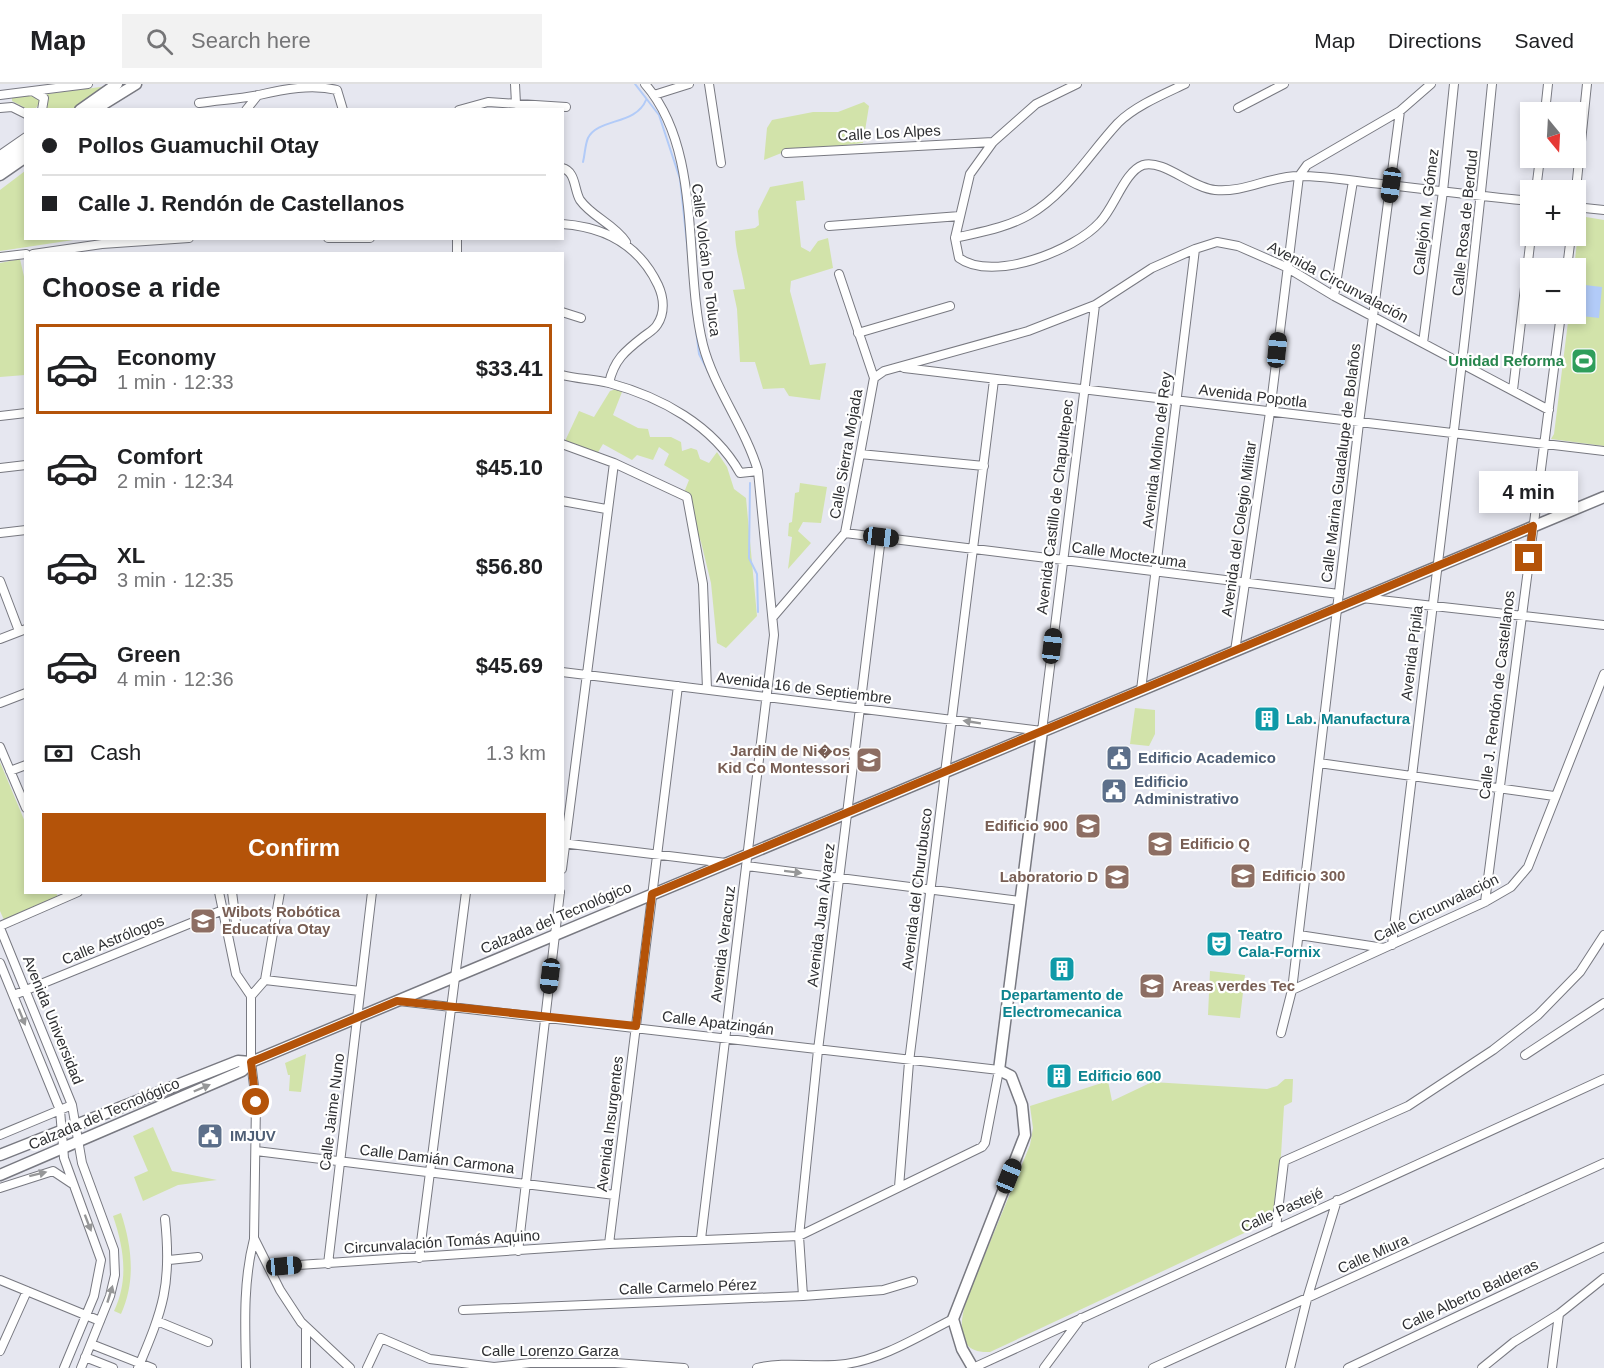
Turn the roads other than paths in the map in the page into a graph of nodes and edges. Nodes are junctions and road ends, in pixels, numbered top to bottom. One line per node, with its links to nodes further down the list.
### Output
1 (88, 84): 16 (street)
2 (117, 84): 26 (main road)
3 (136, 84): 27 (main road)
4 (514, 84): 22 (street)
5 (645, 84): 19 (street, Calle Volcán De Toluca)
6 (690, 84): 19 (street)
7 (709, 84): 40 (street)
8 (1077, 84): 35 (street)
9 (1185, 84): 56 (street)
10 (1284, 84): 31 (street)
11 (1431, 84): 32 (street)
12 (1454, 84): 48 (street, Callejón M. Gómez)
13 (1492, 84): 49 (street, Calle Rosa de Berdud)
14 (1548, 84): 20 (street)
15 (1587, 84): 45 (street)
16 (33, 91): 17 (street); 25 (street)
17 (0, 95)
18 (258, 95): 21 (street); 28 (street); 29 (street)
19 (654, 95): 99 (street, Calle Volcán De Toluca)
20 (1546, 102)
21 (199, 103)
22 (516, 104): 23 (street); 30 (street)
23 (566, 107)
24 (0, 108): 33 (street)
25 (42, 108)
26 (83, 108)
27 (97, 108)
28 (248, 108)
29 (342, 108)
30 (466, 108)
31 (1238, 108)
32 (1400, 111): 44 (street); 47 (street, Calle Marina Guadalupe de Bolaños)
33 (24, 113)
34 (24, 138): 38 (street)
35 (993, 142): 37 (street, Calle Los Alpes); 53 (street)
36 (24, 148): 41 (main road)
37 (786, 153)
38 (0, 155)
39 (24, 158): 43 (main road)
40 (721, 163)
41 (0, 164)
42 (564, 169): 58 (street)
43 (0, 175)
44 (1299, 176): 46 (street); 56 (street); 65 (street, Avenida del Colegio Militar)
45 (1577, 180)
46 (1353, 181): 47 (street); 67 (street)
47 (1391, 185): 48 (street); 71 (street, Calle Marina Guadalupe de Bolaños)
48 (1443, 191): 49 (street); 75 (street, Callejón M. Gómez)
49 (1481, 196): 50 (street); 76 (street, Calle Rosa de Berdud)
50 (1520, 200)
51 (1586, 208): 52 (street)
52 (1604, 210)
53 (960, 216): 55 (street); 56 (street)
54 (564, 224): 58 (street)
55 (829, 226)
56 (955, 238)
57 (173, 240): 61 (street)
58 (626, 243): 81 (street)
59 (1530, 246): 83 (street)
60 (1195, 249): 65 (street, Avenida Circunvalación); 68 (street, Avenida Circunvalación); 84 (street, Avenida Molino del Rey)
61 (93, 250): 62 (street)
62 (63, 252)
63 (24, 254): 64 (street)
64 (0, 257)
65 (1286, 267): 67 (street, Avenida Circunvalación); 86 (street, Avenida del Colegio Militar)
66 (839, 274): 74 (street, Calle Sierra Mojada)
67 (1334, 296): 71 (street, Avenida Circunvalación)
68 (1095, 305): 77 (street, Avenida Circunvalación); 82 (street, Avenida Castillo de Chapultepec)
69 (950, 306): 74 (street)
70 (564, 313): 72 (street)
71 (1373, 317): 75 (street, Avenida Circunvalación); 89 (street, Calle Marina Guadalupe de Bolaños)
72 (581, 318)
73 (1560, 324): 85 (street, Calle J. Rendón de Castellanos)
74 (858, 333): 79 (street, Calle Sierra Mojada)
75 (1422, 343): 76 (street, Avenida Circunvalación)
76 (1463, 364): 83 (street, Avenida Circunvalación); 90 (street, Avenida Pípila)
77 (898, 368): 79 (street, Avenida Circunvalación); 80 (street, Avenida Popotla)
78 (564, 375): 81 (street)
79 (874, 378): 94 (street, Calle Sierra Mojada)
80 (994, 380): 82 (street, Avenida Popotla); 97 (street, Avenida del Churubusco)
81 (609, 383): 99 (street)
82 (1085, 389): 84 (street, Avenida Popotla); 109 (street, Avenida Castillo de Chapultepec)
83 (1513, 390): 85 (street, Avenida Circunvalación)
84 (1175, 401): 86 (street, Avenida Popotla); 111 (street, Avenida Molino del Rey)
85 (1550, 410): 91 (street, Calle J. Rendón de Castellanos)
86 (1270, 412): 89 (street, Avenida Popotla); 113 (street, Avenida del Colegio Militar)
87 (24, 413): 88 (street)
88 (0, 416)
89 (1359, 423): 90 (street, Avenida Popotla); 114 (street, Calle Marina Guadalupe de Bolaños)
90 (1454, 433): 91 (street, Avenida Popotla); 110 (street, Avenida Pípila)
91 (1544, 444): 93 (street, Avenida Popotla); 103 (street, Calle J. Rendón de Castellanos)
92 (564, 445): 95 (street)
93 (1604, 450)
94 (860, 454): 97 (street); 106 (street, Calle Sierra Mojada)
95 (614, 463): 102 (street); 128 (street)
96 (24, 465): 98 (street)
97 (984, 466): 108 (street, Avenida del Churubusco)
98 (0, 468)
99 (758, 471): 119 (street, Calle Volcán De Toluca)
100 (1604, 497): 103 (main road, Calzada del Tecnológico)
101 (564, 501): 102 (street)
102 (606, 509): 126 (street)
103 (1533, 526): 110 (main road, Calzada del Tecnológico); 118 (street, Calle J. Rendón de Castellanos)
104 (24, 530): 105 (street)
105 (0, 532)
106 (845, 533): 107 (street, Calle Moctezuma); 119 (street, Calle Sierra Mojada)
107 (881, 537): 108 (street, Calle Moctezuma); 133 (street, Avenida Juan Álvarez)
108 (973, 549): 109 (street, Calle Moctezuma); 134 (street, Avenida del Churubusco)
109 (1063, 559): 111 (street, Calle Moctezuma); 135 (street, Avenida Castillo de Chapultepec)
110 (1436, 567): 115 (main road, Calzada del Tecnológico); 116 (street, Avenida Pípila)
111 (1156, 571): 113 (street, Calle Moctezuma); 129 (street, Avenida Molino del Rey)
112 (0, 581): 121 (street)
113 (1246, 584): 114 (street, Calle Moctezuma); 123 (street, Avenida del Colegio Militar)
114 (1339, 594): 117 (street, Calle Marina Guadalupe de Bolaños)
115 (1362, 598): 116 (street); 117 (main road, Calzada del Tecnológico)
116 (1431, 606): 118 (street); 141 (street, Avenida Pípila)
117 (1337, 608): 123 (main road, Calzada del Tecnológico); 137 (street, Calle Marina Guadalupe de Bolaños)
118 (1521, 616): 120 (street); 142 (street, Calle J. Rendón de Castellanos)
119 (773, 617): 131 (street, Avenida Veracruz)
120 (1604, 625)
121 (22, 630): 122 (street)
122 (0, 639)
123 (1235, 651): 129 (main road, Calzada del Tecnológico)
124 (564, 672): 126 (street, Avenida 16 de Septiembre)
125 (1604, 674): 143 (street, Calle Circunvalación)
126 (586, 675): 127 (street, Avenida 16 de Septiembre); 146 (street)
127 (678, 686): 128 (street, Avenida 16 de Septiembre); 147 (street, Avenida Insurgentes)
128 (707, 689): 131 (street, Avenida 16 de Septiembre)
129 (1141, 690): 135 (main road, Calzada del Tecnológico)
130 (24, 694): 132 (street)
131 (768, 696): 133 (street, Avenida 16 de Septiembre); 148 (street, Avenida Veracruz)
132 (0, 703)
133 (860, 709): 134 (street, Avenida 16 de Septiembre); 145 (street, Avenida Juan Álvarez)
134 (952, 719): 135 (street, Avenida 16 de Septiembre, one-way to 134); 140 (street, Avenida del Churubusco)
135 (1042, 731): 140 (main road, Calzada del Tecnológico); 161 (main road, Avenida Castillo de Chapultepec)
136 (0, 747): 139 (street)
137 (1319, 764): 141 (street); 167 (street, Calle Marina Guadalupe de Bolaños)
138 (24, 766): 139 (street)
139 (10, 771): 144 (street)
140 (945, 772): 145 (main road, Calzada del Tecnológico); 152 (street, Avenida del Churubusco)
141 (1411, 776): 142 (street); 169 (street, Avenida Pípila)
142 (1499, 788): 143 (street); 162 (street, Calle J. Rendón de Castellanos)
143 (1554, 795): 162 (street, Calle Circunvalación)
144 (24, 803)
145 (848, 812): 148 (main road, Calzada del Tecnológico); 151 (street, Avenida Juan Álvarez)
146 (564, 843): 147 (street)
147 (656, 854): 149 (street); 159 (street, Avenida Insurgentes)
148 (748, 854): 149 (main road, Calzada del Tecnológico); 150 (street, Avenida Veracruz)
149 (727, 863): 159 (main road, Calzada del Tecnológico)
150 (747, 866): 151 (street, one-way to 151); 185 (street, Avenida Veracruz)
151 (839, 878): 152 (street); 186 (street, Avenida Juan Álvarez)
152 (930, 889): 161 (street); 189 (street, Avenida del Churubusco)
153 (219, 894): 163 (street)
154 (232, 894): 164 (street)
155 (280, 894): 172 (street)
156 (372, 894): 175 (street, Calle Jaime Nuno)
157 (466, 894): 171 (street)
158 (560, 894): 166 (street)
159 (652, 894): 166 (main road, Calzada del Tecnológico); 183 (street, Avenida Insurgentes)
160 (61, 896): 165 (street)
161 (1020, 901): 190 (main road, Avenida Castillo de Chapultepec)
162 (1485, 902): 169 (street, Calle Circunvalación)
163 (223, 909): 173 (street, Calle Astrólogos); 177 (street)
164 (236, 923)
165 (0, 927): 173 (street, Avenida Universidad)
166 (555, 935): 171 (main road, Calzada del Tecnológico); 182 (street)
167 (1299, 935): 169 (street); 174 (street, Calle Marina Guadalupe de Bolaños)
168 (1604, 935): 213 (street)
169 (1389, 946): 174 (street, Calle Circunvalación)
170 (0, 963): 176 (street, Avenida Universidad)
171 (455, 976): 178 (main road, Calzada del Tecnológico); 180 (street)
172 (265, 980): 175 (street); 177 (street)
173 (26, 990): 176 (street, Calle Astrólogos); 192 (street, Avenida Universidad)
174 (1292, 990): 184 (street, Calle Marina Guadalupe de Bolaños)
175 (360, 991): 181 (street, Calle Jaime Nuno)
176 (14, 995): 193 (street, Avenida Universidad, one-way to 193)
177 (251, 996): 188 (street)
178 (397, 1001): 180 (street, Calle Apatzingán); 181 (main road, Calzada del Tecnológico)
179 (1604, 1003): 187 (street)
180 (451, 1006): 182 (street, Calle Apatzingán); 204 (street)
181 (357, 1017): 188 (main road, Calzada del Tecnológico); 202 (street, Calle Jaime Nuno)
182 (545, 1017): 183 (street, Calle Apatzingán); 206 (street)
183 (636, 1026): 185 (street, Calle Apatzingán); 210 (street, Avenida Insurgentes)
184 (1281, 1033)
185 (726, 1038): 186 (street, Calle Apatzingán); 216 (street, Avenida Veracruz)
186 (818, 1050): 189 (street, Calle Apatzingán); 214 (street, Avenida Juan Álvarez)
187 (1525, 1055)
188 (251, 1062): 194 (main road, Calzada del Tecnológico); 197 (main road, Calzada del Tecnológico, one-way to 188); 200 (street)
189 (909, 1062): 190 (street, Calle Apatzingán); 208 (street, Avenida del Churubusco)
190 (999, 1070): 198 (street, Avenida Castillo de Chapultepec); 237 (main road)
191 (1604, 1079): 211 (street, Calle Pastejé)
192 (72, 1104): 193 (street, Calzada del Tecnológico); 194 (street, Avenida Universidad)
193 (60, 1110): 195 (street, Avenida Universidad); 196 (street, Calzada del Tecnológico)
194 (77, 1123): 195 (main road, Calzada del Tecnológico); 197 (street, Avenida Universidad)
195 (61, 1130): 199 (street, Avenida Universidad); 201 (main road, Calzada del Tecnológico)
196 (0, 1135)
197 (78, 1141): 199 (main road, Calzada del Tecnológico); 239 (street, Avenida Universidad, one-way to 197)
198 (982, 1147): 208 (street, Circunvalación Tomás Aquino)
199 (62, 1148): 205 (main road, Calzada del Tecnológico); 207 (street, Avenida Universidad)
200 (256, 1150): 202 (street, Calle Damián Carmona); 215 (street)
201 (0, 1155)
202 (340, 1161): 204 (street, Calle Damián Carmona); 225 (street, Calle Jaime Nuno)
203 (1604, 1163): 232 (street, Calle Miura)
204 (430, 1172): 206 (street, Calle Damián Carmona); 221 (street)
205 (0, 1175)
206 (525, 1184): 210 (street, Calle Damián Carmona); 219 (street)
207 (74, 1186): 209 (street, Calzada del Tecnológico, one-way to 207); 235 (street, Avenida Universidad, one-way to 235)
208 (899, 1187): 214 (street, Circunvalación Tomás Aquino)
209 (0, 1188)
210 (615, 1195): 217 (street, Avenida Insurgentes)
211 (1337, 1200): 213 (street, Calle Pastejé); 232 (street)
212 (165, 1219): 223 (street)
213 (1276, 1228): 236 (street, Calle Pastejé)
214 (799, 1236): 216 (street, Circunvalación Tomás Aquino); 231 (street, Avenida Juan Álvarez)
215 (254, 1238): 222 (street); 224 (street)
216 (701, 1239): 217 (street, Circunvalación Tomás Aquino)
217 (609, 1244): 219 (street, Circunvalación Tomás Aquino)
218 (1604, 1247): 261 (street, Calle Alberto Balderas)
219 (518, 1251): 221 (street, Circunvalación Tomás Aquino)
220 (198, 1257): 223 (street)
221 (419, 1258): 225 (street, Circunvalación Tomás Aquino)
222 (264, 1259): 224 (street); 226 (street)
223 (169, 1260): 238 (street)
224 (249, 1261): 251 (street)
225 (328, 1264): 226 (street, Circunvalación Tomás Aquino)
226 (268, 1267): 240 (street)
227 (1604, 1278): 234 (street)
228 (0, 1280): 230 (street)
229 (913, 1281): 231 (street, Calle Carmelo Pérez)
230 (27, 1291): 235 (street); 243 (street)
231 (803, 1296): 233 (street, Calle Carmelo Pérez)
232 (1307, 1299): 259 (street, Calle Miura); 260 (street)
233 (463, 1310)
234 (1558, 1314): 246 (street); 262 (street)
235 (86, 1316): 239 (street); 247 (street, Avenida Universidad)
236 (1083, 1316): 257 (street, Calle Pastejé); 258 (street)
237 (953, 1319): 256 (street); 257 (main road)
238 (157, 1321): 241 (street); 245 (street)
239 (100, 1322): 242 (street, Avenida Universidad)
240 (306, 1328): 252 (street); 253 (street)
241 (208, 1342)
242 (91, 1344): 244 (street, Avenida Universidad); 245 (street)
243 (0, 1352)
244 (86, 1358): 248 (street, Avenida Universidad); 249 (street)
245 (139, 1366): 250 (street)
246 (1483, 1367)
247 (64, 1368)
248 (81, 1368)
249 (113, 1368)
250 (152, 1368)
251 (246, 1368)
252 (306, 1368)
253 (350, 1368)
254 (368, 1368): 255 (street, Calle Lorenzo Garza)
255 (684, 1368)
256 (757, 1368)
257 (973, 1368)
258 (1044, 1368)
259 (1153, 1368)
260 (1290, 1368)
261 (1348, 1368)
262 (1552, 1368)

